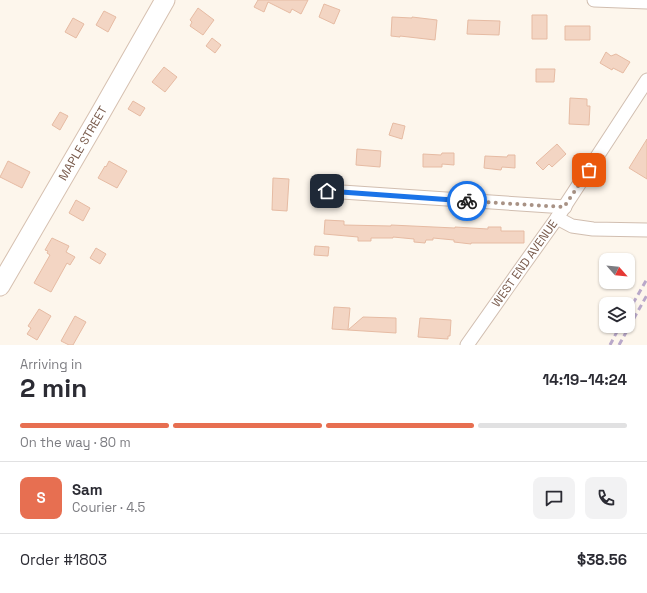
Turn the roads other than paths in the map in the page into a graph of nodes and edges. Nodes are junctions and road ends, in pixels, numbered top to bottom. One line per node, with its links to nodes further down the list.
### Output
1 (165, 0): 8 (street, MAPLE STREET)
2 (594, 0): 3 (street)
3 (647, 2)
4 (647, 80): 6 (street, WEST END AVENUE)
5 (327, 191): 6 (street)
6 (561, 213): 7 (street); 9 (street, WEST END AVENUE)
7 (647, 230)
8 (0, 286)
9 (467, 345)

